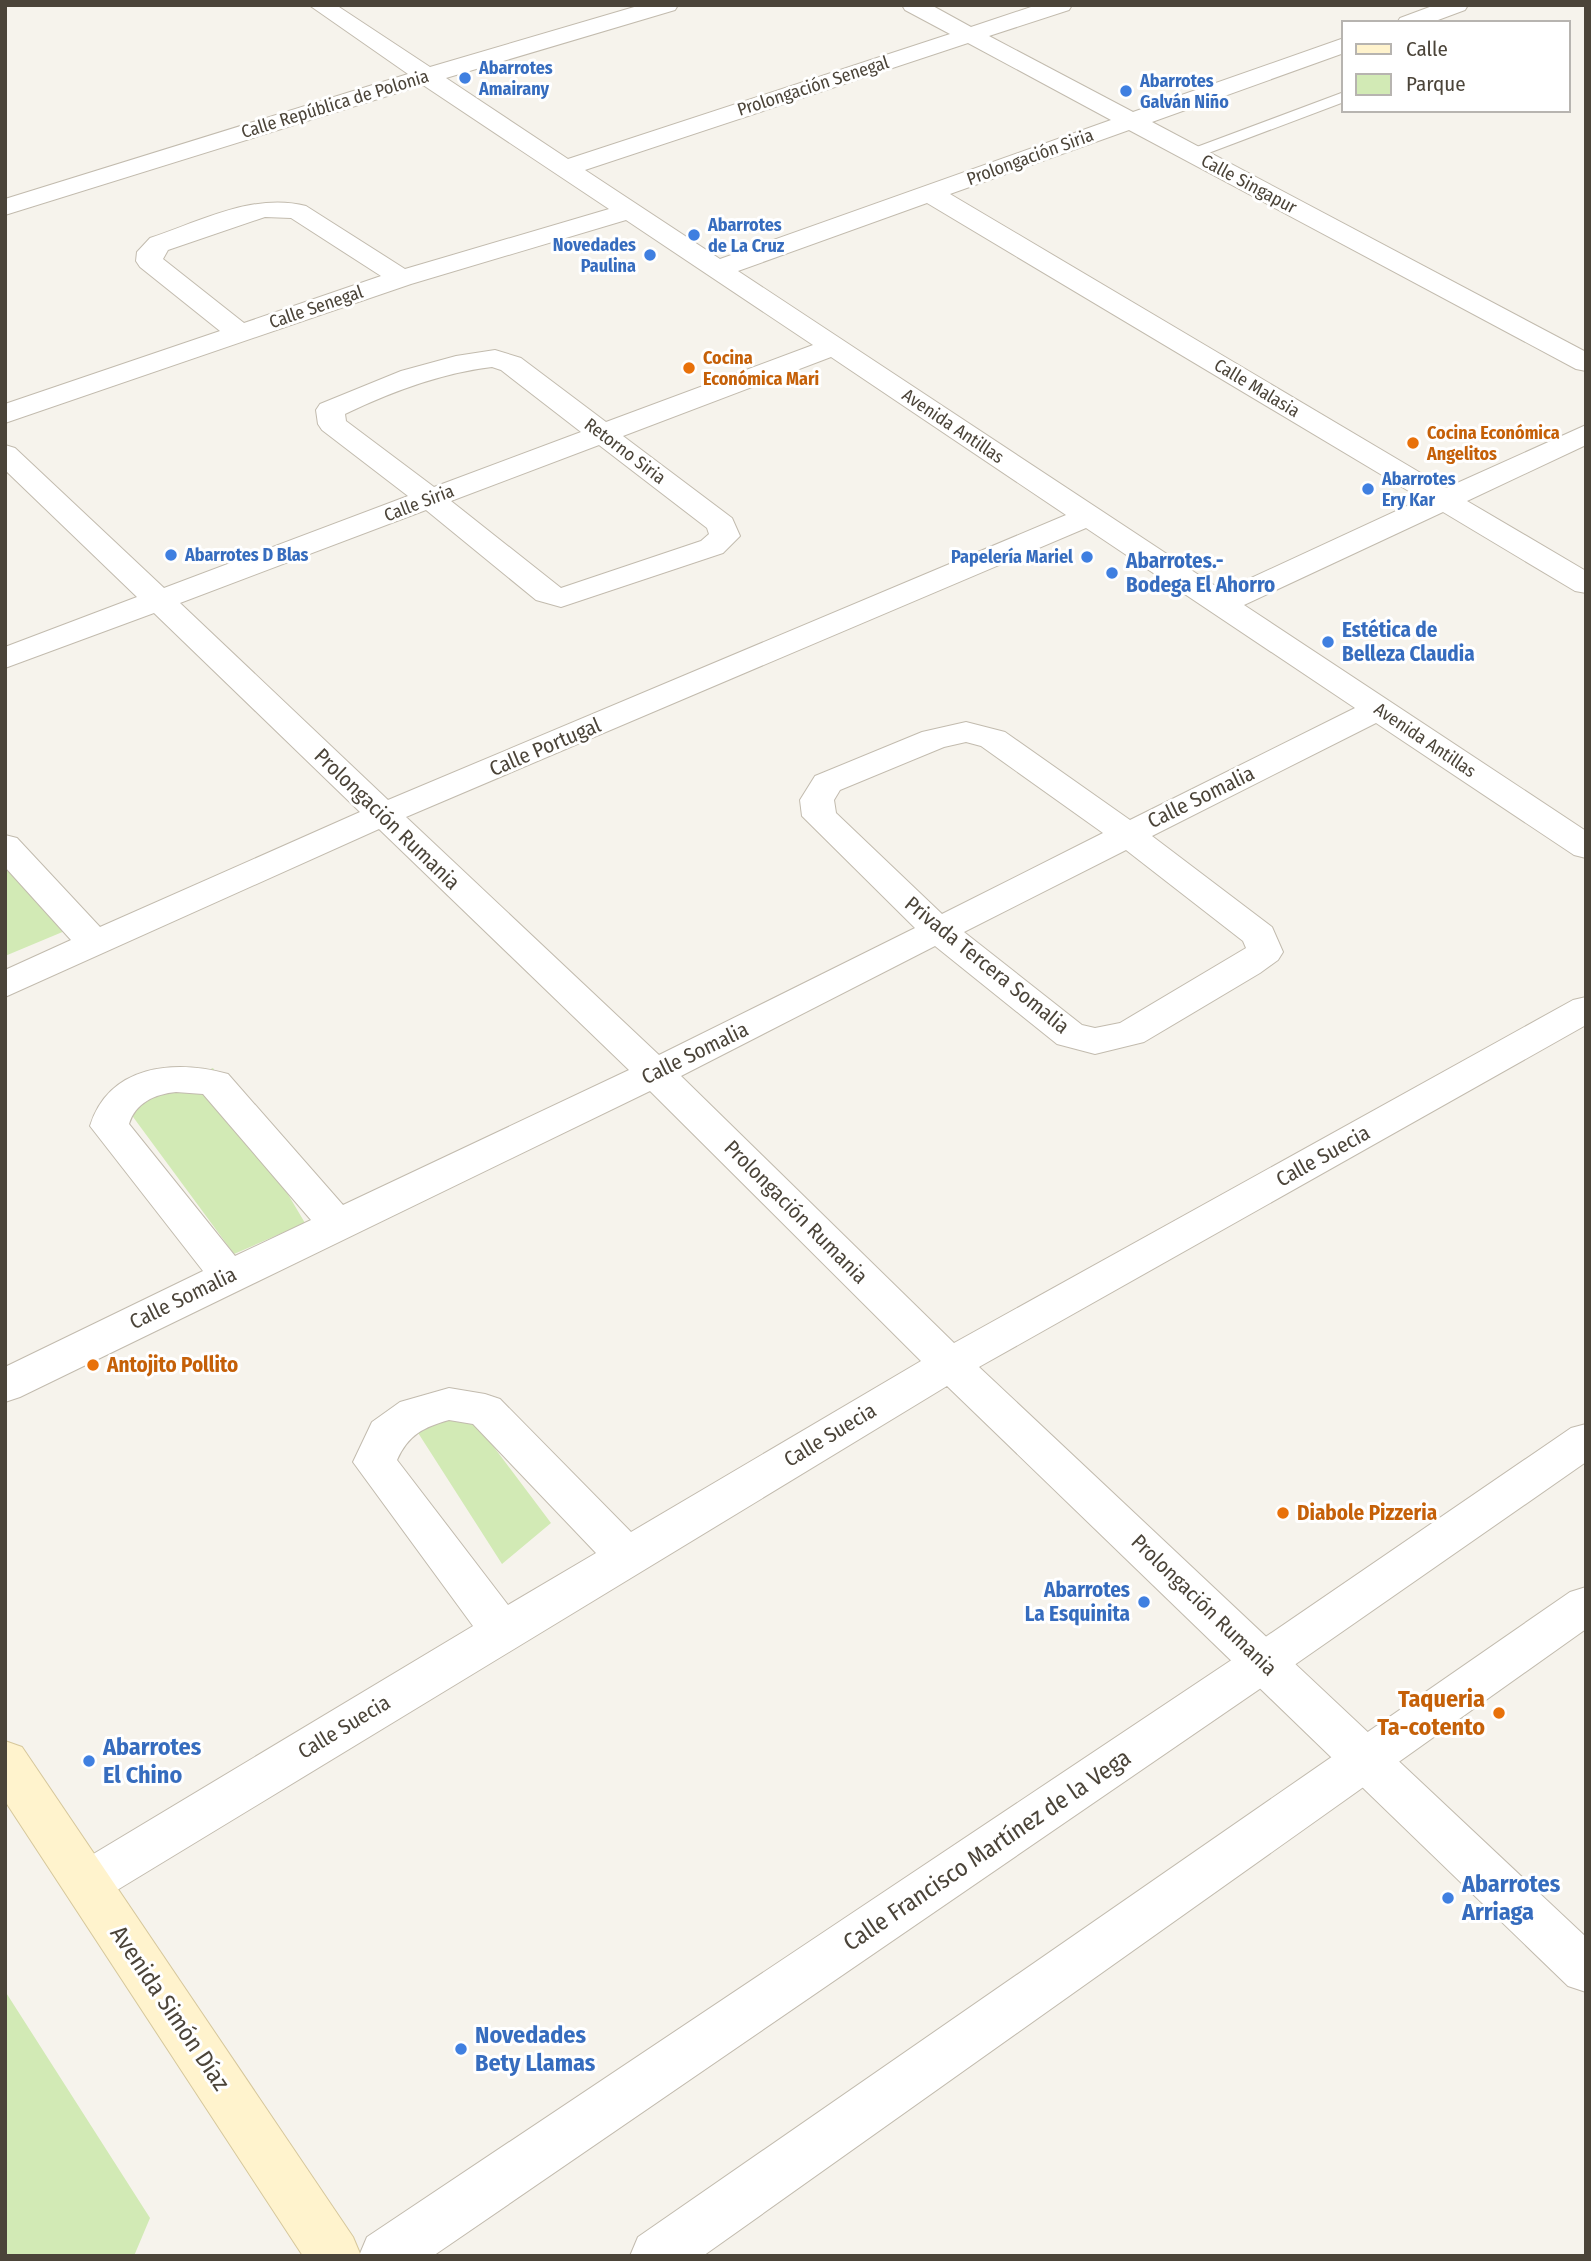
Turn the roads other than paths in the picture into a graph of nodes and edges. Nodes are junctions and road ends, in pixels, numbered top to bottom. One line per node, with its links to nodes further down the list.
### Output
1 (320, 5): 9 (street, Avenida Antillas)
2 (667, 5): 9 (street, Calle República de Polonia)
3 (913, 5): 7 (street, Calle Singapur)
4 (1061, 5): 7 (street, Prolongación Senegal)
5 (1457, 5): 6 (street)
6 (1413, 21)
7 (968, 35): 11 (street, Calle Singapur); 13 (street, Prolongación Senegal)
8 (1342, 46): 11 (street, Prolongación Siria)
9 (426, 76): 13 (street, Avenida Antillas); 15 (street, Calle República de Polonia)
10 (1342, 98): 12 (lane)
11 (1131, 121): 12 (street, Calle Singapur); 14 (street, Prolongación Siria)
12 (1192, 154): 21 (street, Calle Singapur)
13 (565, 168): 16 (street, Avenida Antillas)
14 (929, 193): 17 (street, Prolongación Siria); 27 (street, Calle Malasia)
15 (5, 207)
16 (629, 211): 17 (street, Avenida Antillas); 18 (street, Calle Senegal)
17 (717, 269): 20 (street, Avenida Antillas)
18 (401, 278): 19 (street, Calle Senegal); 19 (street)
19 (239, 333): 22 (street, Calle Senegal)
20 (833, 347): 23 (street, Calle Siria); 28 (street, Avenida Antillas)
21 (1586, 363)
22 (5, 414)
23 (601, 433): 26 (street, Calle Siria); 26 (street, Retorno Siria); 26 (street, Retorno Siria)
24 (1586, 434): 27 (street)
25 (5, 454): 30 (street, Prolongación Rumania)
26 (431, 499): 30 (street, Calle Siria)
27 (1445, 500): 29 (street, Calle Malasia); 31 (street)
28 (1088, 516): 31 (street, Avenida Antillas); 34 (street, Calle Portugal)
29 (1586, 584)
30 (159, 600): 32 (street, Calle Siria); 34 (street, Prolongación Rumania)
31 (1221, 604): 33 (street, Avenida Antillas)
32 (5, 658)
33 (1378, 709): 35 (street, Calle Somalia); 37 (street, Avenida Antillas)
34 (383, 815): 39 (street, Calle Portugal); 42 (street, Prolongación Rumania)
35 (1127, 834): 38 (street, Calle Somalia); 38 (street, Privada Tercera Somalia); 38 (street, Privada Tercera Somalia)
36 (5, 846): 39 (street)
37 (1586, 847)
38 (939, 930): 42 (street, Calle Somalia)
39 (94, 943): 40 (street, Calle Portugal)
40 (5, 985)
41 (1586, 1009): 45 (street, Calle Suecia)
42 (655, 1073): 43 (street, Calle Somalia); 45 (street, Prolongación Rumania)
43 (337, 1224): 44 (street, Calle Somalia); 44 (street)
44 (229, 1276): 46 (street, Calle Somalia)
45 (950, 1364): 48 (street, Calle Suecia); 51 (street, Prolongación Rumania)
46 (5, 1386)
47 (1586, 1440): 51 (street, Calle Francisco Martínez de la Vega)
48 (627, 1556): 50 (street, Calle Suecia); 50 (street)
49 (1586, 1605): 52 (street)
50 (502, 1631): 54 (street, Calle Suecia)
51 (1264, 1662): 52 (street, Prolongación Rumania); 57 (street, Calle Francisco Martínez de la Vega)
52 (1364, 1758): 55 (street, Prolongación Rumania); 58 (street)
53 (5, 1761): 54 (main road, Avenida Simón Díaz)
54 (87, 1883): 56 (main road, Avenida Simón Díaz)
55 (1586, 1970)
56 (334, 2256)
57 (386, 2256)
58 (657, 2256)

